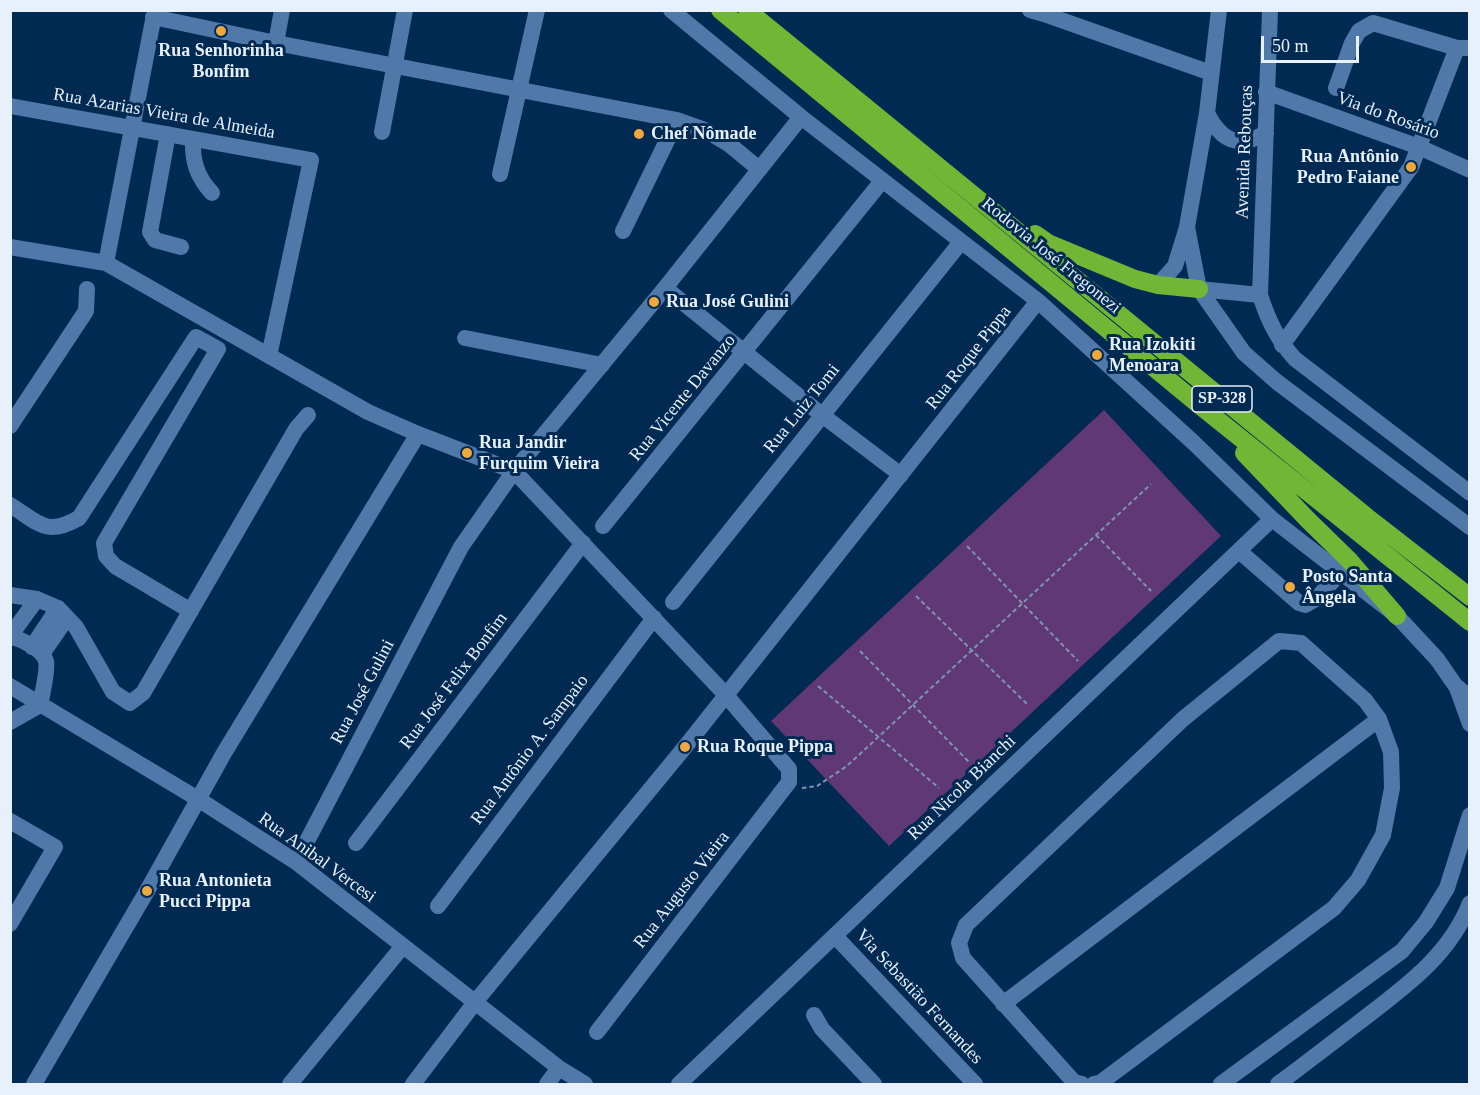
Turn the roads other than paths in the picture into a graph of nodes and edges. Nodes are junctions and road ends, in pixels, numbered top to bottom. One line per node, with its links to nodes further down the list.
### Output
1 (282, 10): 11 (street)
2 (405, 10): 13 (street)
3 (537, 10): 16 (street)
4 (672, 10): 21 (street)
5 (720, 10): 52 (highway, Rodovia José Fregonezi / SP-328)
6 (747, 10): 34 (highway, Rodovia José Fregonezi / SP-328)
7 (1030, 10): 14 (street)
8 (1219, 10): 14 (street, Avenida Rebouças)
9 (1270, 10): 17 (street, Avenida Rebouças)
10 (154, 14): 11 (street); 24 (street)
11 (276, 44): 13 (street)
12 (1463, 48): 15 (street); 28 (street)
13 (394, 66): 16 (street); 25 (street)
14 (1211, 74): 20 (street, Avenida Rebouças)
15 (1336, 88)
16 (518, 90): 22 (street); 31 (street)
17 (1266, 92): 18 (street, Via do Rosário); 23 (street, Avenida Rebouças)
18 (1292, 102): 23 (street); 28 (street, Via do Rosário)
19 (10, 106): 24 (street, Rua Azarias Vieira de Almeida)
20 (1207, 113): 23 (street); 35 (street, Avenida Rebouças)
21 (801, 117): 29 (street, Rua José Gulini); 32 (street)
22 (677, 120): 29 (street); 36 (street)
23 (1266, 126): 45 (street, Avenida Rebouças)
24 (131, 128): 26 (street, Rua Azarias Vieira de Almeida); 40 (street)
25 (382, 132)
26 (168, 134): 27 (street, Rua Azarias Vieira de Almeida); 39 (street)
27 (193, 139): 33 (street); 50 (street, Rua Azarias Vieira de Almeida)
28 (1419, 147): 30 (street, Via do Rosário); 48 (street)
29 (759, 169): 42 (street, Rua José Gulini)
30 (1470, 170)
31 (500, 174)
32 (882, 181): 37 (street); 49 (street, Rua Vicente Davanzo)
33 (212, 193)
34 (977, 198): 41 (highway); 68 (highway, Rodovia José Fregonezi / SP-328)
35 (1188, 227): 41 (street, Avenida Rebouças); 44 (street, Avenida Rebouças)
36 (623, 231)
37 (961, 242): 46 (street); 54 (street, Rua Luiz Tomi)
38 (10, 247): 40 (street)
39 (182, 247)
40 (106, 263): 50 (street)
41 (1158, 285): 44 (highway)
42 (665, 288): 49 (street); 51 (street, Rua José Gulini)
43 (87, 289): 55 (street)
44 (1199, 289): 45 (street); 63 (street)
45 (1260, 295): 48 (street)
46 (1038, 301): 58 (street, Rua Roque Pippa); 61 (street)
47 (465, 338): 51 (street)
48 (1282, 345): 59 (street)
49 (744, 353): 54 (street); 62 (street, Rua Vicente Davanzo)
50 (269, 356): 56 (street)
51 (602, 365): 57 (street, Rua José Gulini)
52 (1198, 404): 73 (highway); 75 (highway, Rodovia José Fregonezi / SP-328)
53 (308, 415): 71 (street)
54 (822, 415): 58 (street); 70 (street, Rua Luiz Tomi)
55 (10, 426)
56 (417, 434): 57 (street); 86 (street)
57 (514, 471): 64 (street); 90 (street, Rua José Gulini)
58 (901, 475): 80 (street, Rua Roque Pippa)
59 (1470, 493)
60 (10, 505): 71 (street)
61 (1272, 519): 65 (street, Rua Nicola Bianchi); 66 (street)
62 (603, 526)
63 (1470, 527)
64 (583, 543): 74 (street); 89 (street, Rua José Felix Bonfim)
65 (1239, 551): 66 (street); 94 (street, Rua Nicola Bianchi)
66 (1341, 572): 73 (street)
67 (10, 595): 69 (street)
68 (1470, 597)
69 (37, 599): 72 (street); 76 (street)
70 (673, 602)
71 (191, 611): 72 (street)
72 (62, 613): 77 (street)
73 (1397, 616): 78 (street)
74 (654, 618): 80 (street); 92 (street, Rua Antônio A. Sampaio)
75 (1470, 622)
76 (10, 636): 77 (street)
77 (37, 651): 82 (street)
78 (1455, 685): 81 (street); 85 (street)
79 (10, 686): 82 (street, Rua Anibal Vercesi)
80 (725, 694): 96 (street, Rua Roque Pippa); 99 (street, Rua Augusto Vieira)
81 (1470, 698)
82 (40, 705): 84 (street); 86 (street, Rua Anibal Vercesi)
83 (1378, 720): 97 (street); 97 (street); 110 (street)
84 (10, 722)
85 (1470, 724)
86 (198, 799): 90 (street, Rua Anibal Vercesi); 101 (street)
87 (1470, 815): 111 (street)
88 (10, 821): 93 (street)
89 (356, 843)
90 (296, 862): 95 (street, Rua Anibal Vercesi)
91 (1470, 903): 112 (street)
92 (438, 906)
93 (10, 924)
94 (835, 936): 106 (street, Rua Nicola Bianchi); 108 (street, Via Sebastião Fernandes)
95 (403, 946): 96 (street, Rua Anibal Vercesi); 102 (street)
96 (476, 1001): 100 (street, Rua Anibal Vercesi); 103 (street, Rua Roque Pippa)
97 (1003, 1004): 109 (street)
98 (814, 1014): 107 (street)
99 (597, 1032)
100 (559, 1068): 104 (street); 105 (street, Rua Anibal Vercesi)
101 (33, 1084)
102 (290, 1084)
103 (413, 1084)
104 (547, 1084)
105 (585, 1084)
106 (679, 1084)
107 (874, 1084)
108 (975, 1084)
109 (1082, 1084)
110 (1094, 1084)
111 (1221, 1084)
112 (1278, 1084)

